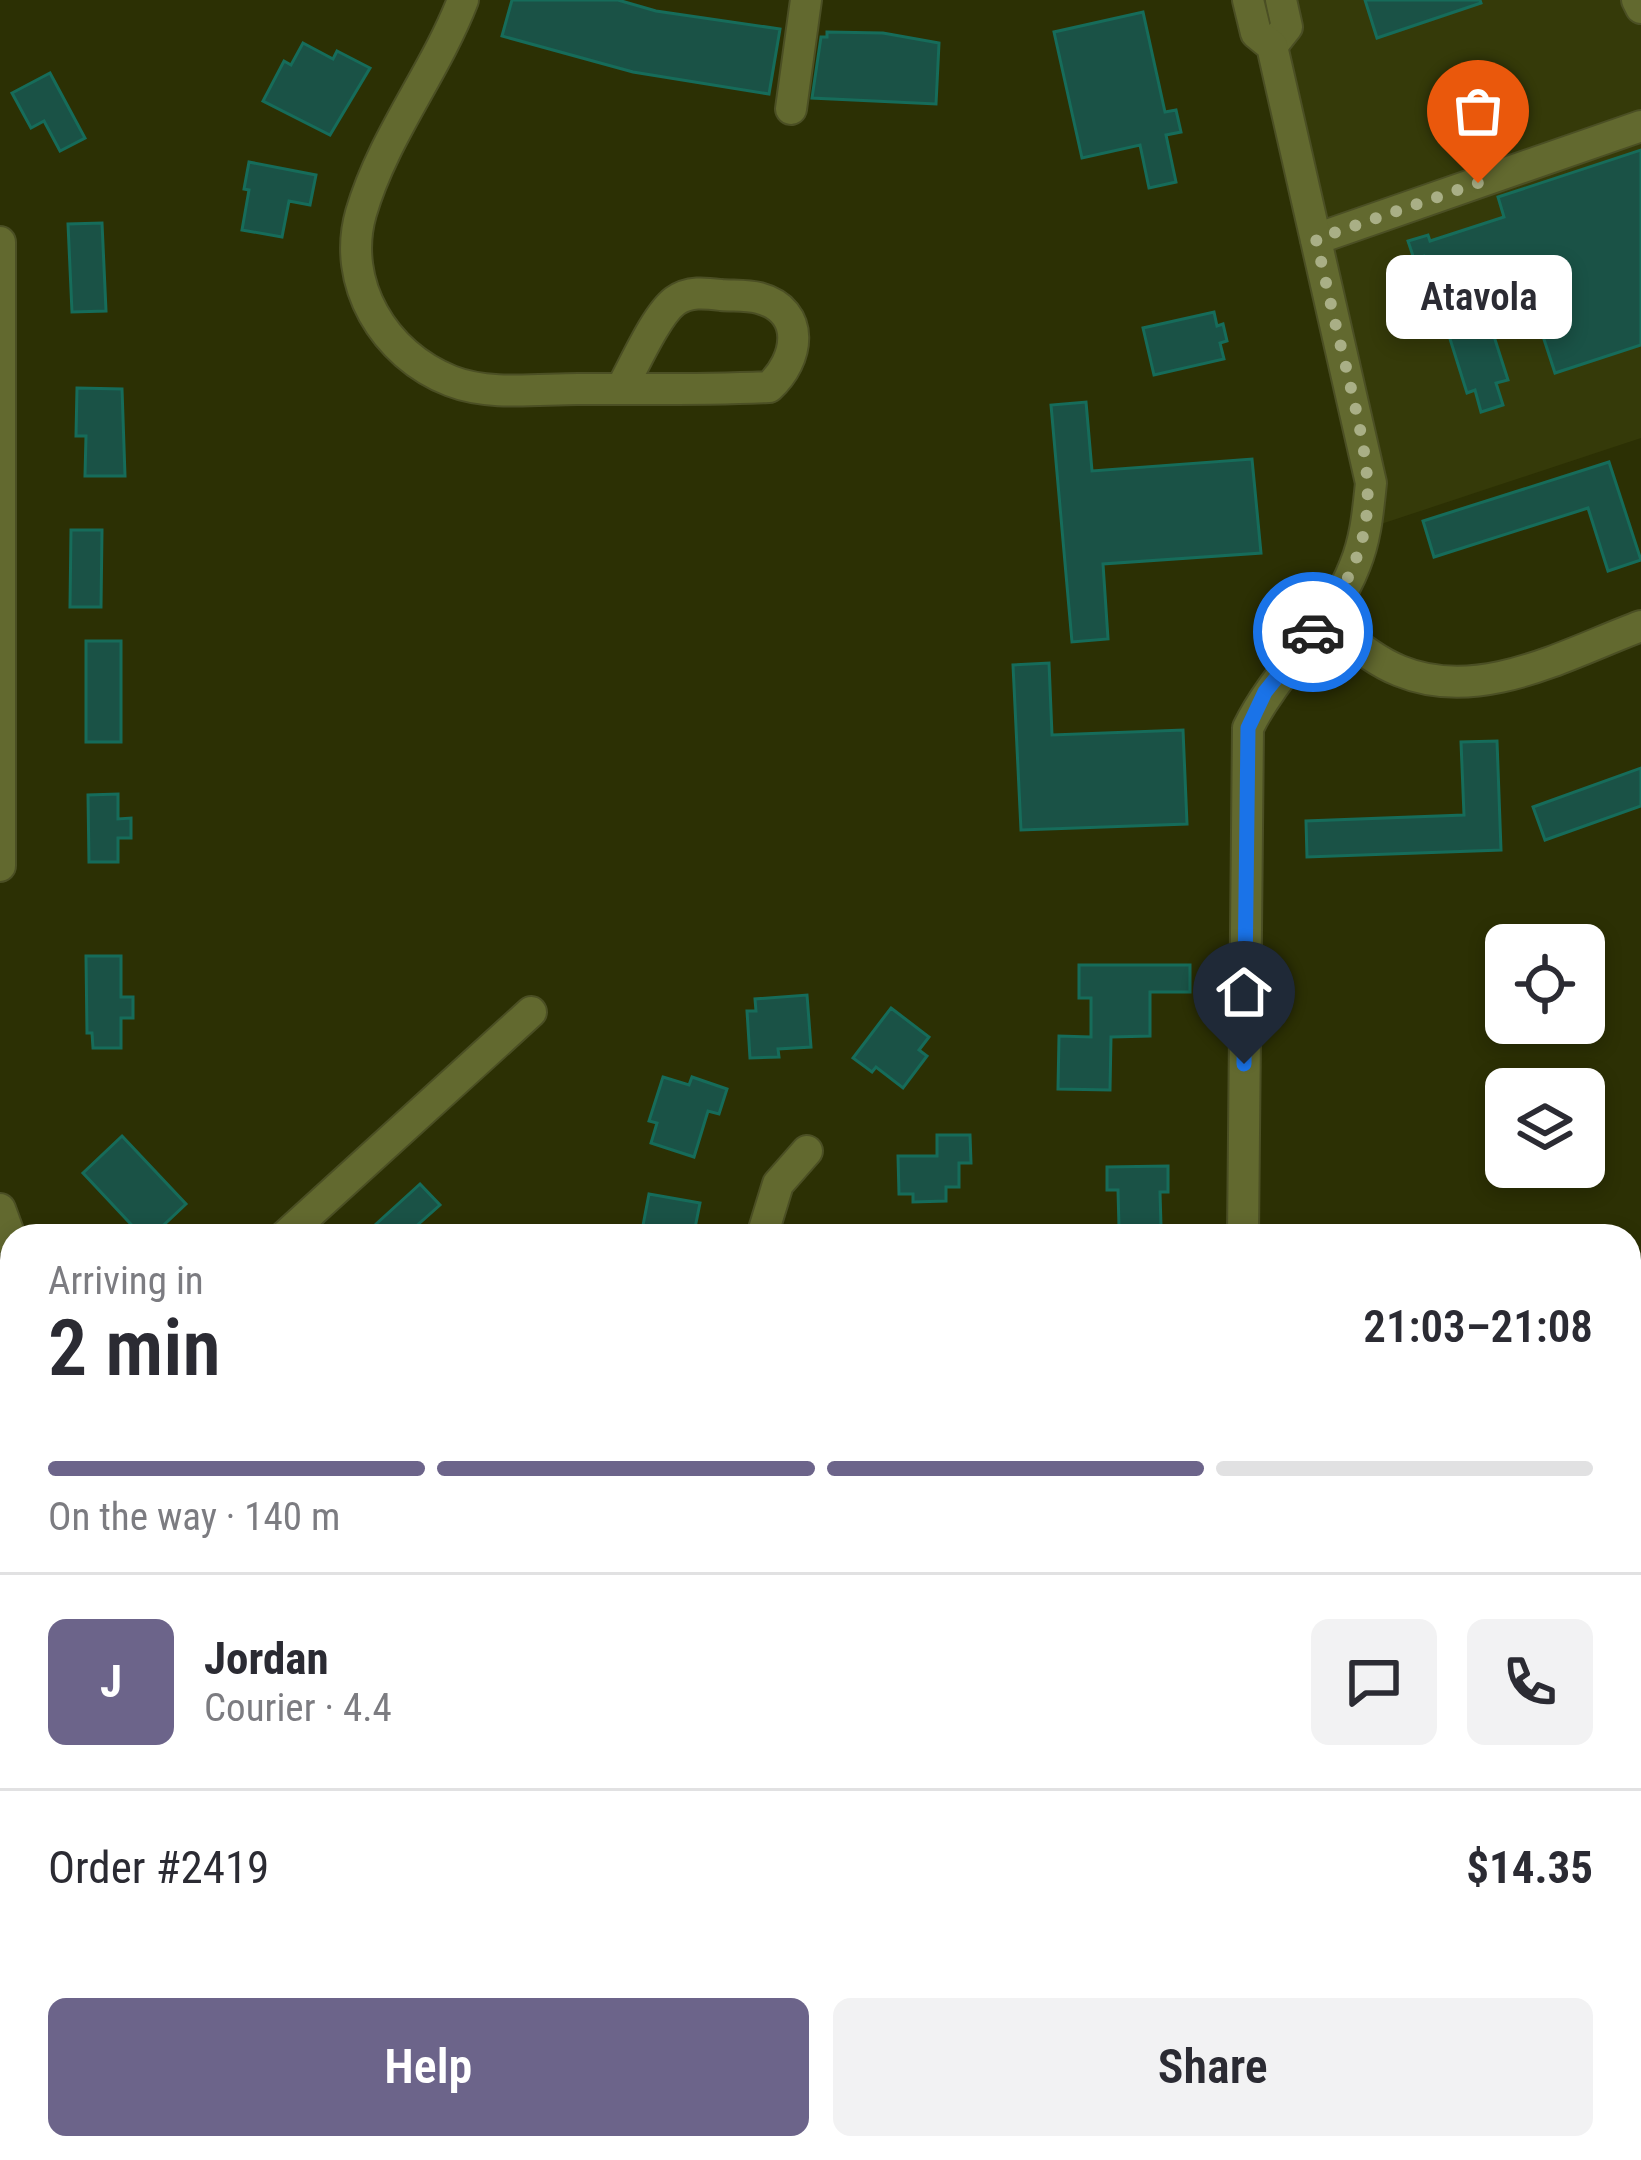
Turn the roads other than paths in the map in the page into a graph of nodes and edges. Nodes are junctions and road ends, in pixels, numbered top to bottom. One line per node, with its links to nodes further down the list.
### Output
1 (463, 0): 12 (street)
2 (806, 0): 8 (street)
3 (1248, 0): 7 (street)
4 (1281, 0): 7 (street)
5 (1637, 0): 6 (street)
6 (1641, 8)
7 (1272, 46): 10 (street)
8 (791, 109)
9 (1641, 127): 10 (street)
10 (1316, 239): 13 (street)
11 (0, 242): 15 (street)
12 (621, 389): 12 (street)
13 (1323, 619): 14 (street); 21 (street)
14 (1641, 626)
15 (1, 633): 16 (street)
16 (0, 866)
17 (531, 1012): 19 (street)
18 (807, 1151): 20 (street)
19 (298, 1224)
20 (766, 1224)
21 (1243, 1224)

